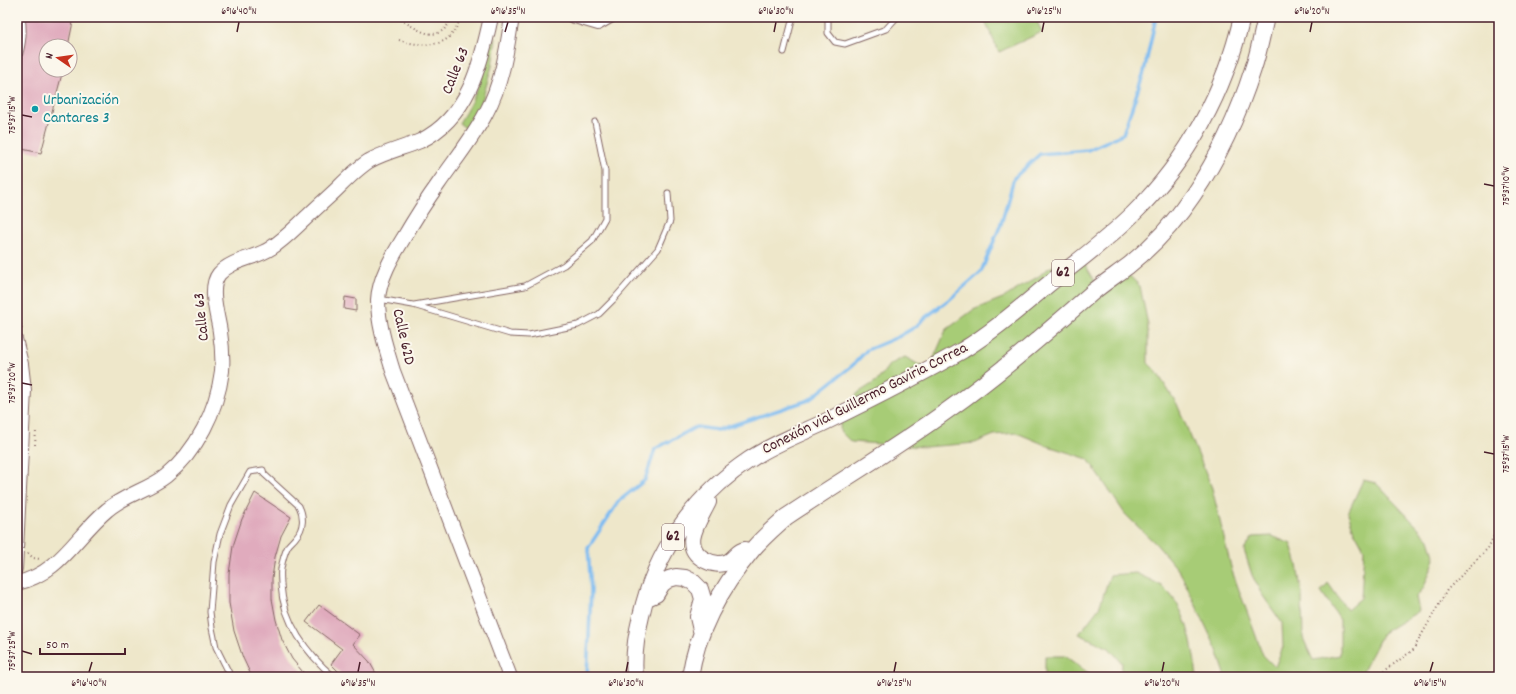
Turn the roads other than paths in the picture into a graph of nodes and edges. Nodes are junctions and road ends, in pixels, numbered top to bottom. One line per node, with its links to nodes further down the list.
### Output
1 (22, 17): 12 (lane)
2 (491, 17): 21 (main road, Calle 63)
3 (512, 17): 15 (main road, Calle 62D)
4 (571, 17): 5 (street)
5 (612, 17)
6 (793, 17): 11 (lane)
7 (828, 17): 8 (lane)
8 (897, 17)
9 (1242, 17): 18 (highway, Conexión vial Guillermo Gaviria Correa / 62)
10 (1266, 17): 19 (highway, 62)
11 (784, 52)
12 (17, 64)
13 (596, 122): 16 (lane)
14 (668, 193): 16 (lane)
15 (378, 298): 16 (lane); 26 (main road, Calle 62D)
16 (413, 305)
17 (17, 339): 20 (street)
18 (716, 486): 19 (highway); 22 (highway, Conexión vial Guillermo Gaviria Correa / 62)
19 (753, 549): 23 (highway, 62)
20 (17, 569)
21 (17, 583)
22 (645, 598): 23 (highway); 27 (highway, Conexión vial Guillermo Gaviria Correa / 62)
23 (702, 634): 28 (highway, 62)
24 (231, 677): 25 (lane)
25 (334, 677)
26 (510, 677)
27 (634, 677)
28 (690, 677)

